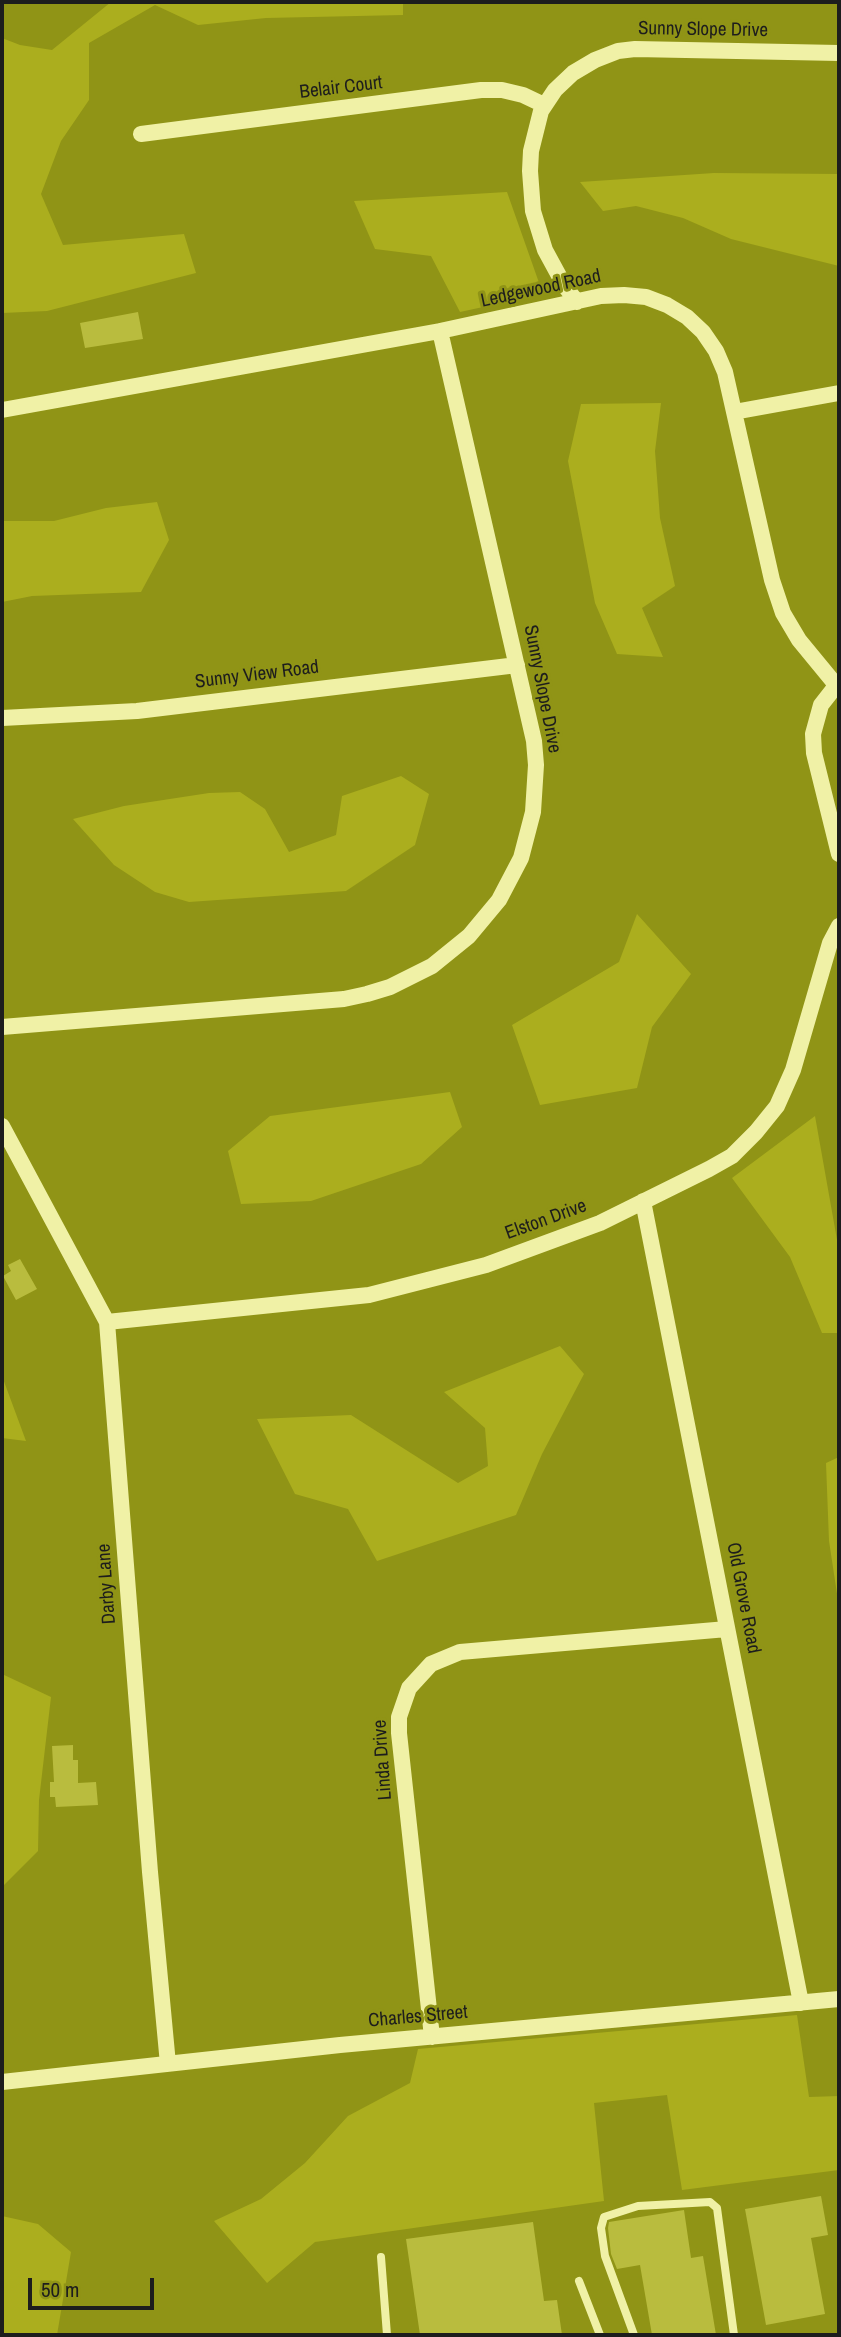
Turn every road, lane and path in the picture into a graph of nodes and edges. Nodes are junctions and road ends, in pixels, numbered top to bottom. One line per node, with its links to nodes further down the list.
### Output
1 (839, 53): 2 (street, Sunny Slope Drive)
2 (544, 105): 3 (street, Belair Court); 4 (street, Sunny Slope Drive)
3 (141, 134)
4 (577, 302): 5 (street, Ledgewood Road); 8 (street, Ledgewood Road)
5 (440, 331): 7 (street, Ledgewood Road); 9 (street, Sunny Slope Drive)
6 (839, 393): 8 (street)
7 (2, 410)
8 (734, 412): 10 (street, Ledgewood Road)
9 (517, 665): 11 (street, Sunny View Road); 14 (street, Sunny Slope Drive)
10 (838, 684): 12 (street)
11 (2, 718)
12 (839, 854)
13 (839, 926): 16 (street, Elston Drive)
14 (2, 1027)
15 (2, 1126): 17 (street, Darby Lane)
16 (643, 1201): 17 (street, Elston Drive); 18 (street, Old Grove Road)
17 (107, 1322): 22 (street, Darby Lane)
18 (727, 1629): 20 (street, Old Grove Road); 21 (street, Linda Drive)
19 (839, 1999): 20 (street, Charles Street)
20 (801, 2003): 21 (street, Charles Street)
21 (432, 2037): 22 (street, Charles Street)
22 (168, 2064): 23 (street, Charles Street)
23 (2, 2082)
24 (381, 2257): 26 (lane)
25 (579, 2281): 27 (lane)
26 (387, 2335)
27 (600, 2335)
28 (634, 2335): 29 (lane)
29 (734, 2335)

